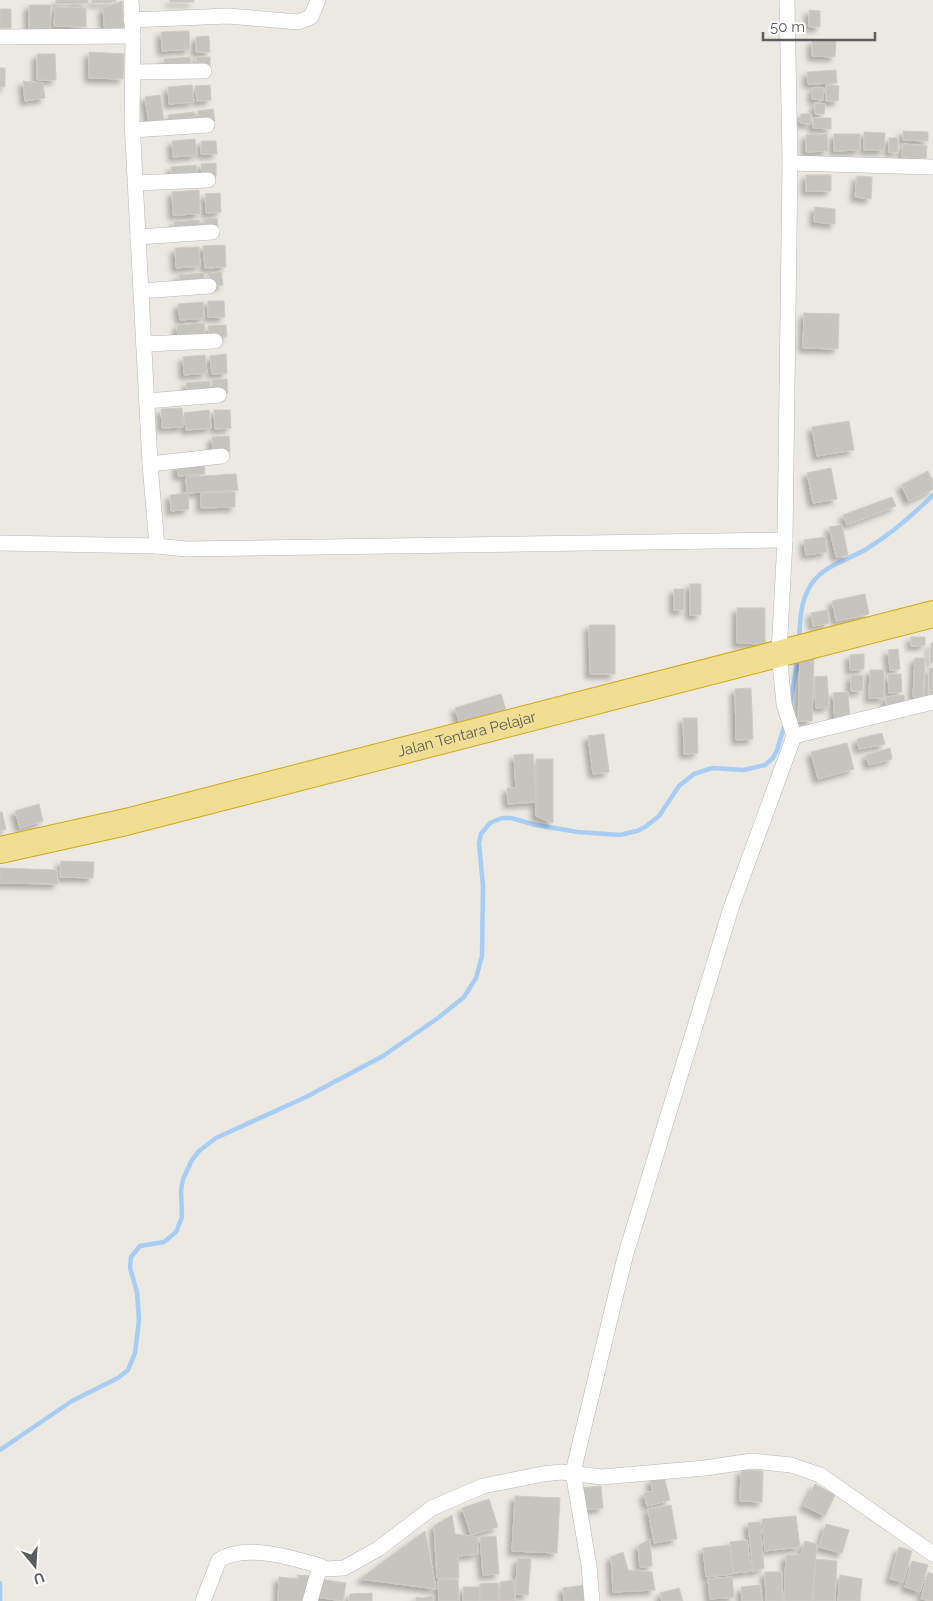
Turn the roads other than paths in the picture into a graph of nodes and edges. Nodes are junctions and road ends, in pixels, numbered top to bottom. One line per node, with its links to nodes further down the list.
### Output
1 (131, 0): 4 (street)
2 (318, 0): 4 (street)
3 (788, 0): 11 (street)
4 (131, 20): 5 (street)
5 (133, 36): 6 (street); 8 (street)
6 (0, 37)
7 (204, 70): 8 (street)
8 (133, 72): 10 (street)
9 (207, 126): 10 (street)
10 (132, 130): 14 (street)
11 (790, 163): 12 (street); 25 (street)
12 (933, 167)
13 (208, 180): 14 (street)
14 (135, 183): 16 (street)
15 (212, 232): 16 (street)
16 (138, 237): 18 (street)
17 (209, 286): 18 (street)
18 (141, 291): 20 (street)
19 (215, 341): 20 (street)
20 (144, 344): 22 (street)
21 (218, 395): 22 (street)
22 (147, 401): 24 (street)
23 (222, 456): 24 (street)
24 (150, 464): 27 (street)
25 (785, 540): 27 (street); 29 (street)
26 (0, 543): 27 (street)
27 (157, 546)
28 (933, 614): 29 (highway, Jalan Tentara Pelajar)
29 (783, 652): 31 (street); 32 (highway, Jalan Tentara Pelajar)
30 (933, 702): 31 (street)
31 (793, 732): 33 (street)
32 (0, 850)
33 (573, 1472): 34 (street); 35 (street); 38 (street)
34 (933, 1554)
35 (320, 1566): 36 (street); 37 (street)
36 (203, 1601)
37 (310, 1601)
38 (592, 1601)

